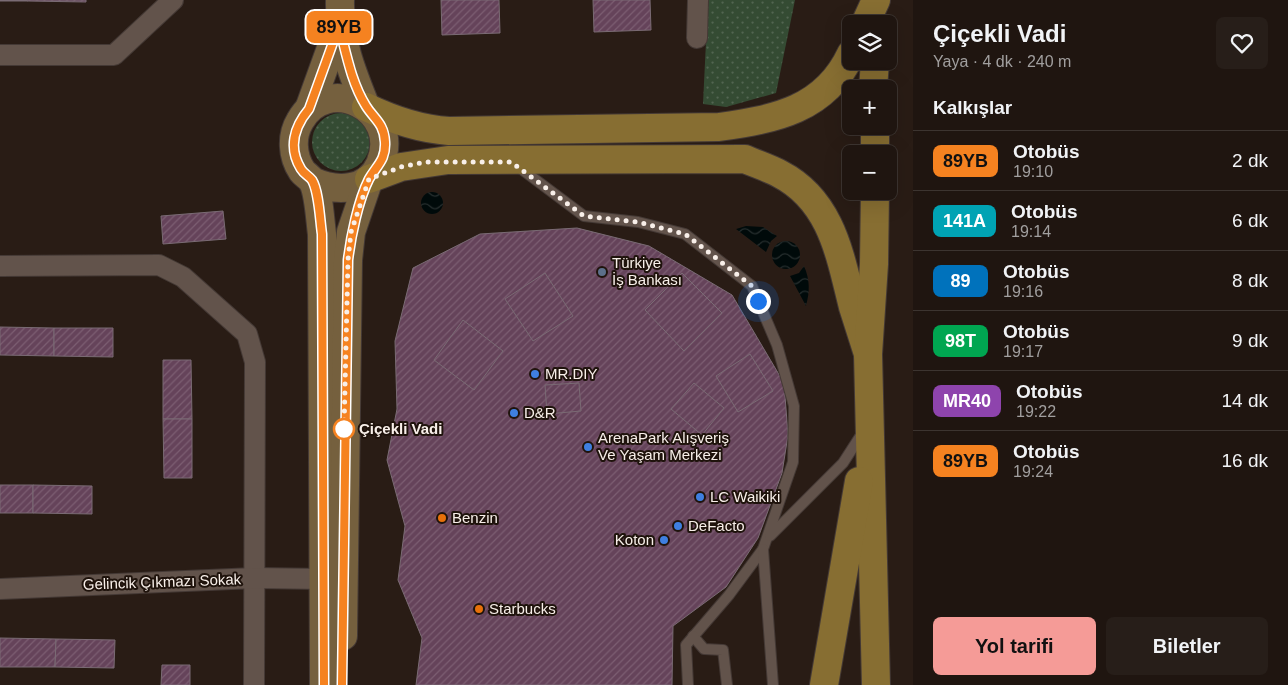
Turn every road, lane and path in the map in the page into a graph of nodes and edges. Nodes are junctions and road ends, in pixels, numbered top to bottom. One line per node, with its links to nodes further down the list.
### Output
1 (173, 0): 8 (street)
2 (698, 0): 7 (street)
3 (878, 0): 5 (main road); 6 (main road)
4 (339, 13): 10 (street); 11 (street)
5 (870, 15)
6 (878, 15)
7 (697, 38)
8 (0, 55)
9 (842, 69): 10 (main road)
10 (366, 106): 11 (street); 13 (street)
11 (309, 109): 14 (street)
12 (511, 162): 13 (main road); 17 (main road); 19 (lane)
13 (369, 179): 14 (street); 27 (street)
14 (312, 181): 22 (street)
15 (875, 200): 17 (main road)
16 (0, 266): 21 (street)
17 (868, 354): 18 (main road)
18 (870, 423): 19 (lane); 31 (main road); 32 (main road)
19 (769, 537): 20 (lane)
20 (764, 549): 24 (lane); 30 (lane)
21 (255, 578): 22 (street, Gelincik Çıkmazı Sokak); 23 (street, Gelincik Çıkmazı Sokak); 25 (street)
22 (324, 579): 26 (street)
23 (0, 589)
24 (693, 636): 28 (lane); 29 (lane)
25 (254, 685)
26 (324, 685)
27 (342, 685)
28 (688, 685)
29 (728, 685)
30 (773, 685)
31 (824, 685)
32 (876, 685)

